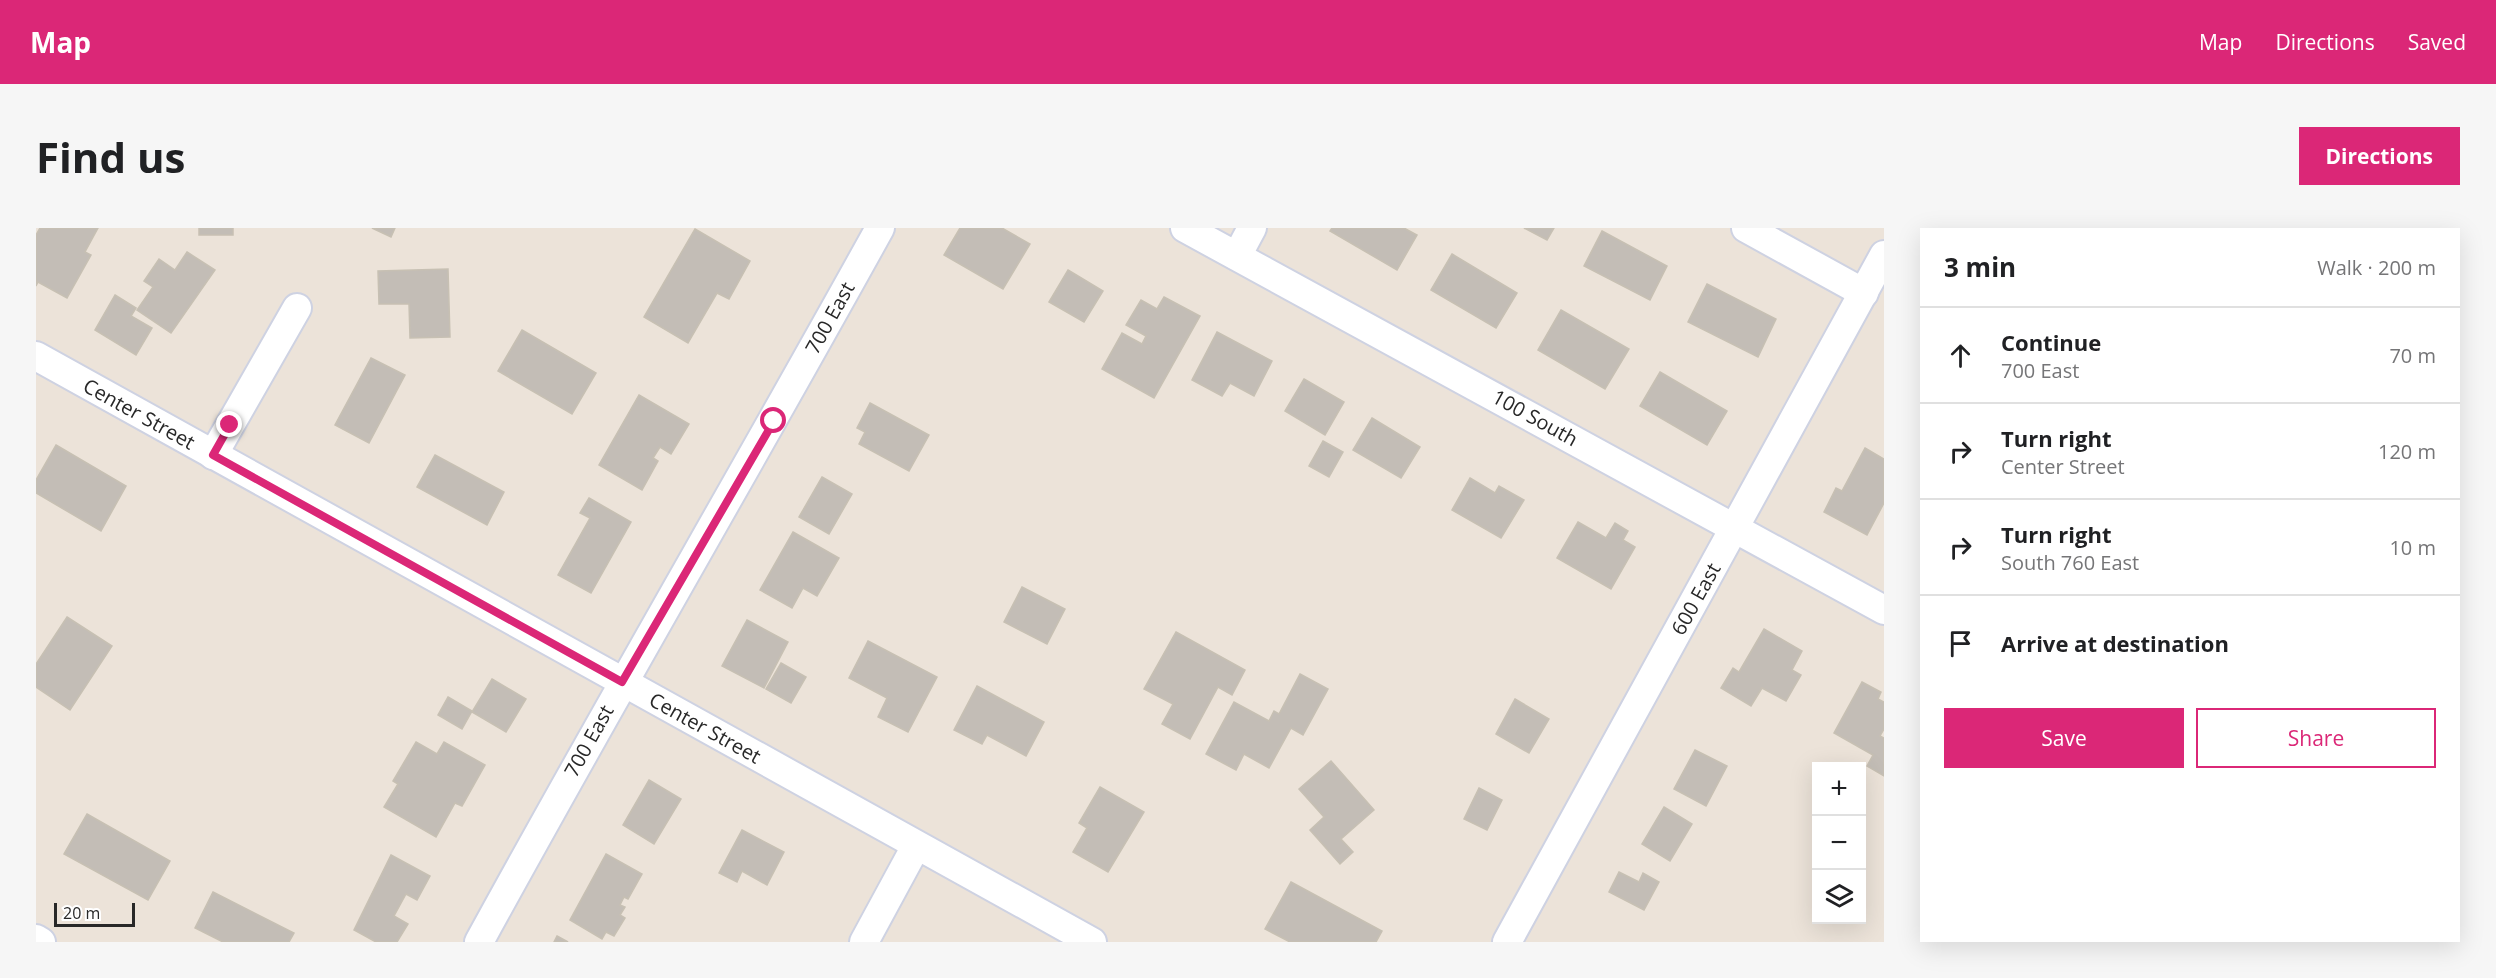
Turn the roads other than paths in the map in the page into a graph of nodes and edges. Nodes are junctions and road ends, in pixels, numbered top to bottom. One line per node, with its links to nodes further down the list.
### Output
1 (880, 228): 13 (street, 700 East)
2 (1185, 228): 6 (street, 100 South)
3 (1252, 228): 6 (street)
4 (1746, 228): 7 (street)
5 (1884, 255): 7 (street, 600 East)
6 (1237, 256): 11 (street, 100 South)
7 (1864, 293): 11 (street, 600 East)
8 (297, 308): 10 (street)
9 (36, 356): 10 (street, Center Street)
10 (213, 455): 13 (street, Center Street)
11 (1735, 528): 12 (street, 100 South); 20 (street, 600 East)
12 (1884, 610)
13 (622, 682): 14 (street, Center Street); 17 (street, 700 East)
14 (916, 846): 18 (street); 19 (street, Center Street)
15 (36, 939): 16 (street)
16 (41, 942)
17 (479, 942)
18 (864, 942)
19 (1092, 942)
20 (1507, 942)

